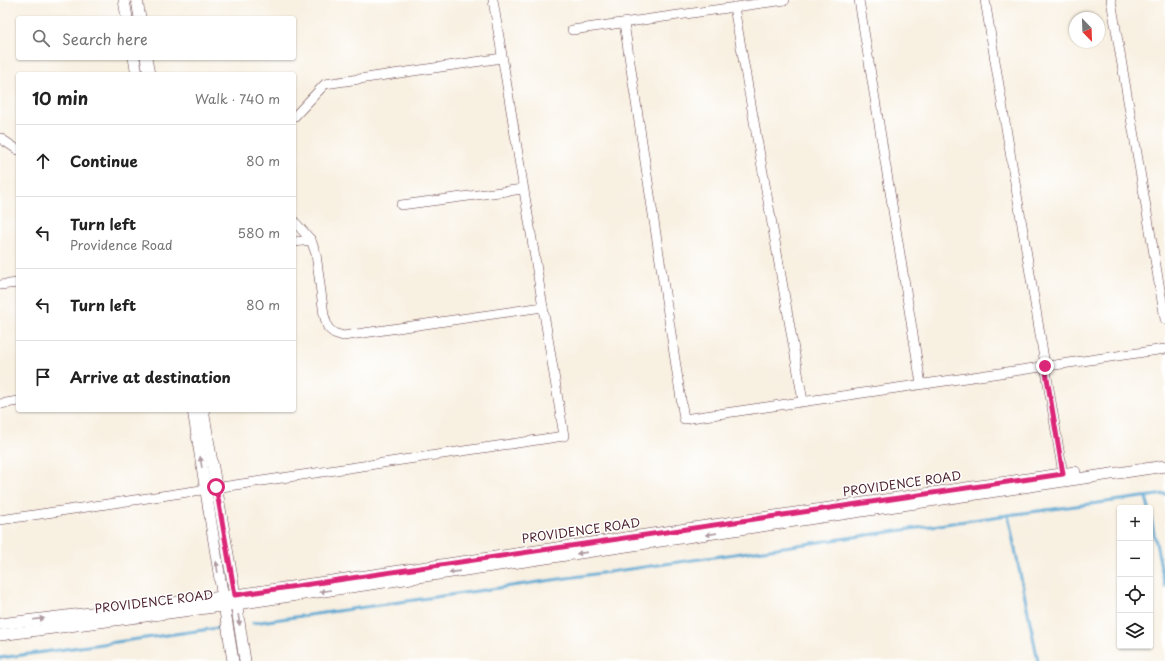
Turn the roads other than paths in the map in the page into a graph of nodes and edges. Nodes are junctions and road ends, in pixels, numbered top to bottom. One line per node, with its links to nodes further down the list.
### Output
1 (137, 0): 10 (street)
2 (492, 0): 13 (street)
3 (785, 0): 8 (street)
4 (859, 0): 32 (street)
5 (985, 0): 31 (street)
6 (1111, 0): 29 (street)
7 (122, 2): 9 (street)
8 (734, 7): 11 (street); 34 (street)
9 (126, 16)
10 (140, 16)
11 (624, 22): 12 (street); 34 (street)
12 (572, 30)
13 (502, 58): 18 (street); 21 (street)
14 (134, 60): 16 (street)
15 (146, 60): 17 (street)
16 (137, 72)
17 (149, 72)
18 (296, 114)
19 (0, 138): 20 (street)
20 (16, 149)
21 (523, 189): 22 (street); 28 (street)
22 (401, 205)
23 (296, 222): 24 (street)
24 (310, 240): 25 (street); 28 (street)
25 (296, 242)
26 (16, 283): 27 (street)
27 (0, 285)
28 (542, 307): 41 (street)
29 (1165, 319)
30 (1165, 349): 31 (street)
31 (1045, 366): 32 (street); 40 (street)
32 (921, 384): 34 (street)
33 (16, 401): 35 (street)
34 (803, 402)
35 (0, 404)
36 (193, 412): 41 (street, one-way to 36)
37 (204, 412): 41 (street)
38 (1165, 459): 40 (street, PROVIDENCE ROAD)
39 (1165, 466): 43 (street, PROVIDENCE ROAD, one-way to 43)
40 (1063, 474): 43 (street, PROVIDENCE ROAD)
41 (211, 488): 42 (street); 43 (street); 44 (street, one-way to 41)
42 (0, 520)
43 (236, 600): 44 (street, PROVIDENCE ROAD); 48 (street, one-way to 48)
44 (223, 601): 45 (street, PROVIDENCE ROAD, one-way to 44); 46 (street, PROVIDENCE ROAD); 47 (street)
45 (0, 624)
46 (0, 635)
47 (233, 661)
48 (245, 661)

